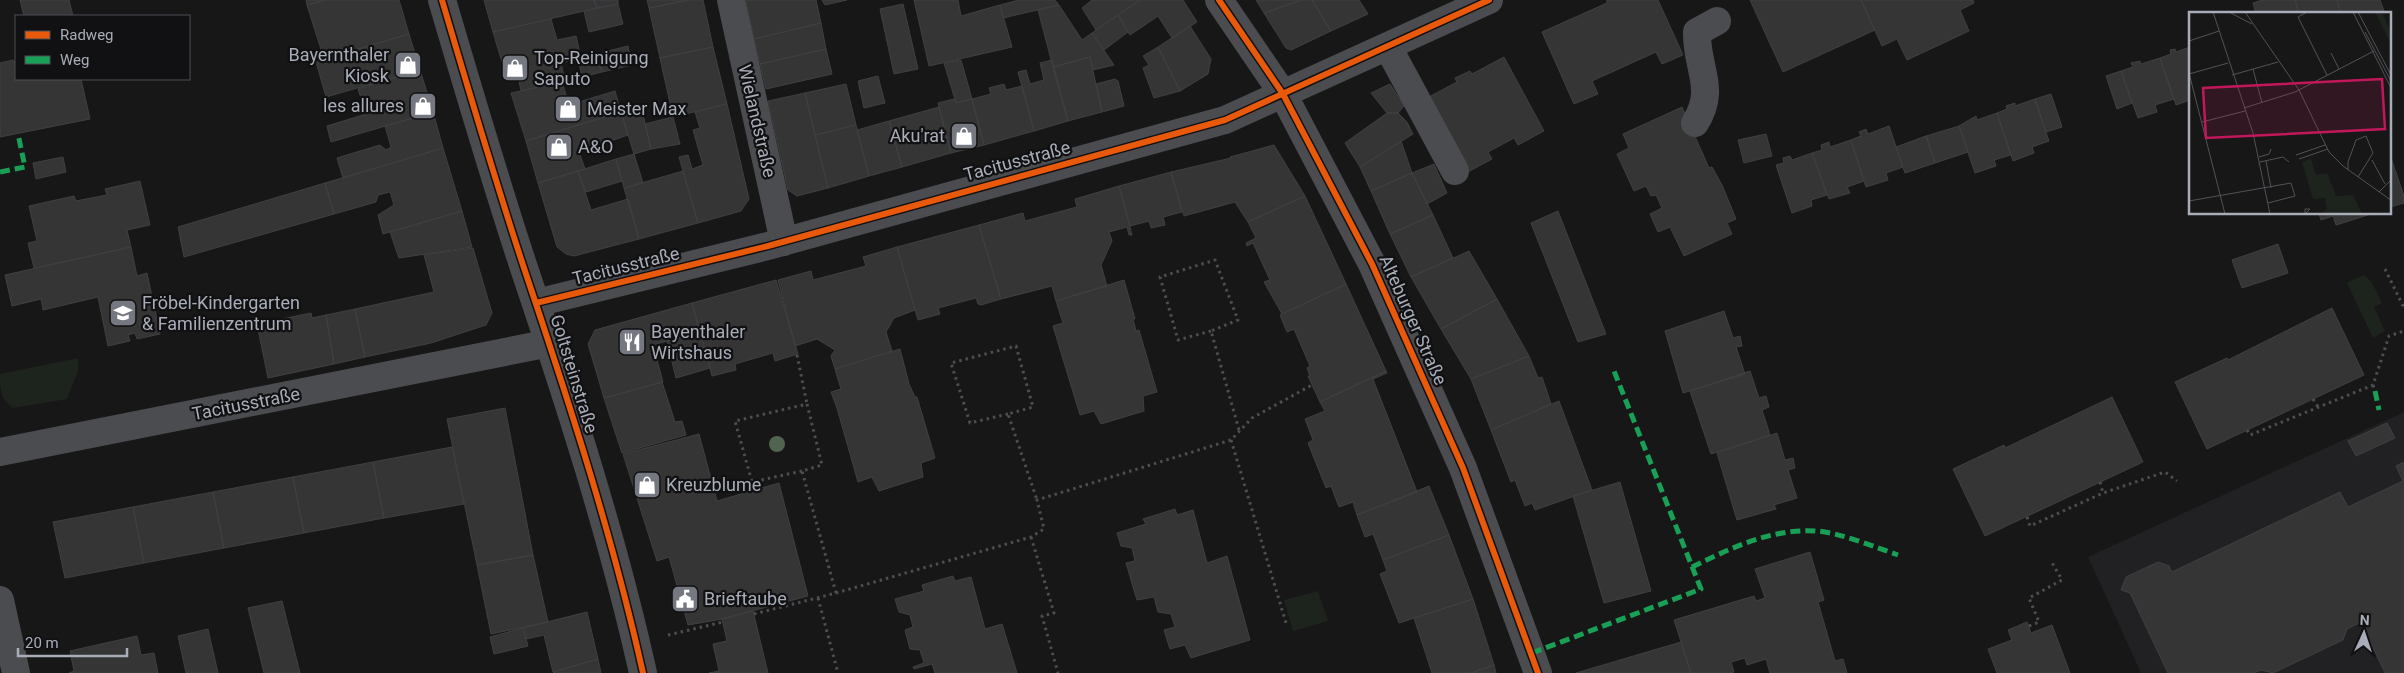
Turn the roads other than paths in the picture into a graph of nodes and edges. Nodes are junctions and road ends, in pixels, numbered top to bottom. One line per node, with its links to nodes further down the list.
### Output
1 (442, 0): 11 (street, Goltsteinstraße)
2 (731, 0): 10 (street, Wielandstraße)
3 (1219, 0): 7 (street, Alteburger Straße)
4 (1489, 0): 6 (street, Tacitusstraße)
5 (1717, 21): 8 (street)
6 (1388, 47): 7 (street, Tacitusstraße); 9 (street)
7 (1283, 94): 10 (street, Tacitusstraße); 17 (street, Alteburger Straße)
8 (1695, 123)
9 (1455, 171)
10 (784, 242): 11 (street, Tacitusstraße)
11 (536, 303): 12 (street, Goltsteinstraße)
12 (550, 343): 13 (street, Tacitusstraße); 16 (street, Goltsteinstraße)
13 (0, 452)
14 (0, 600): 15 (street)
15 (16, 673)
16 (643, 673)
17 (1538, 673)

